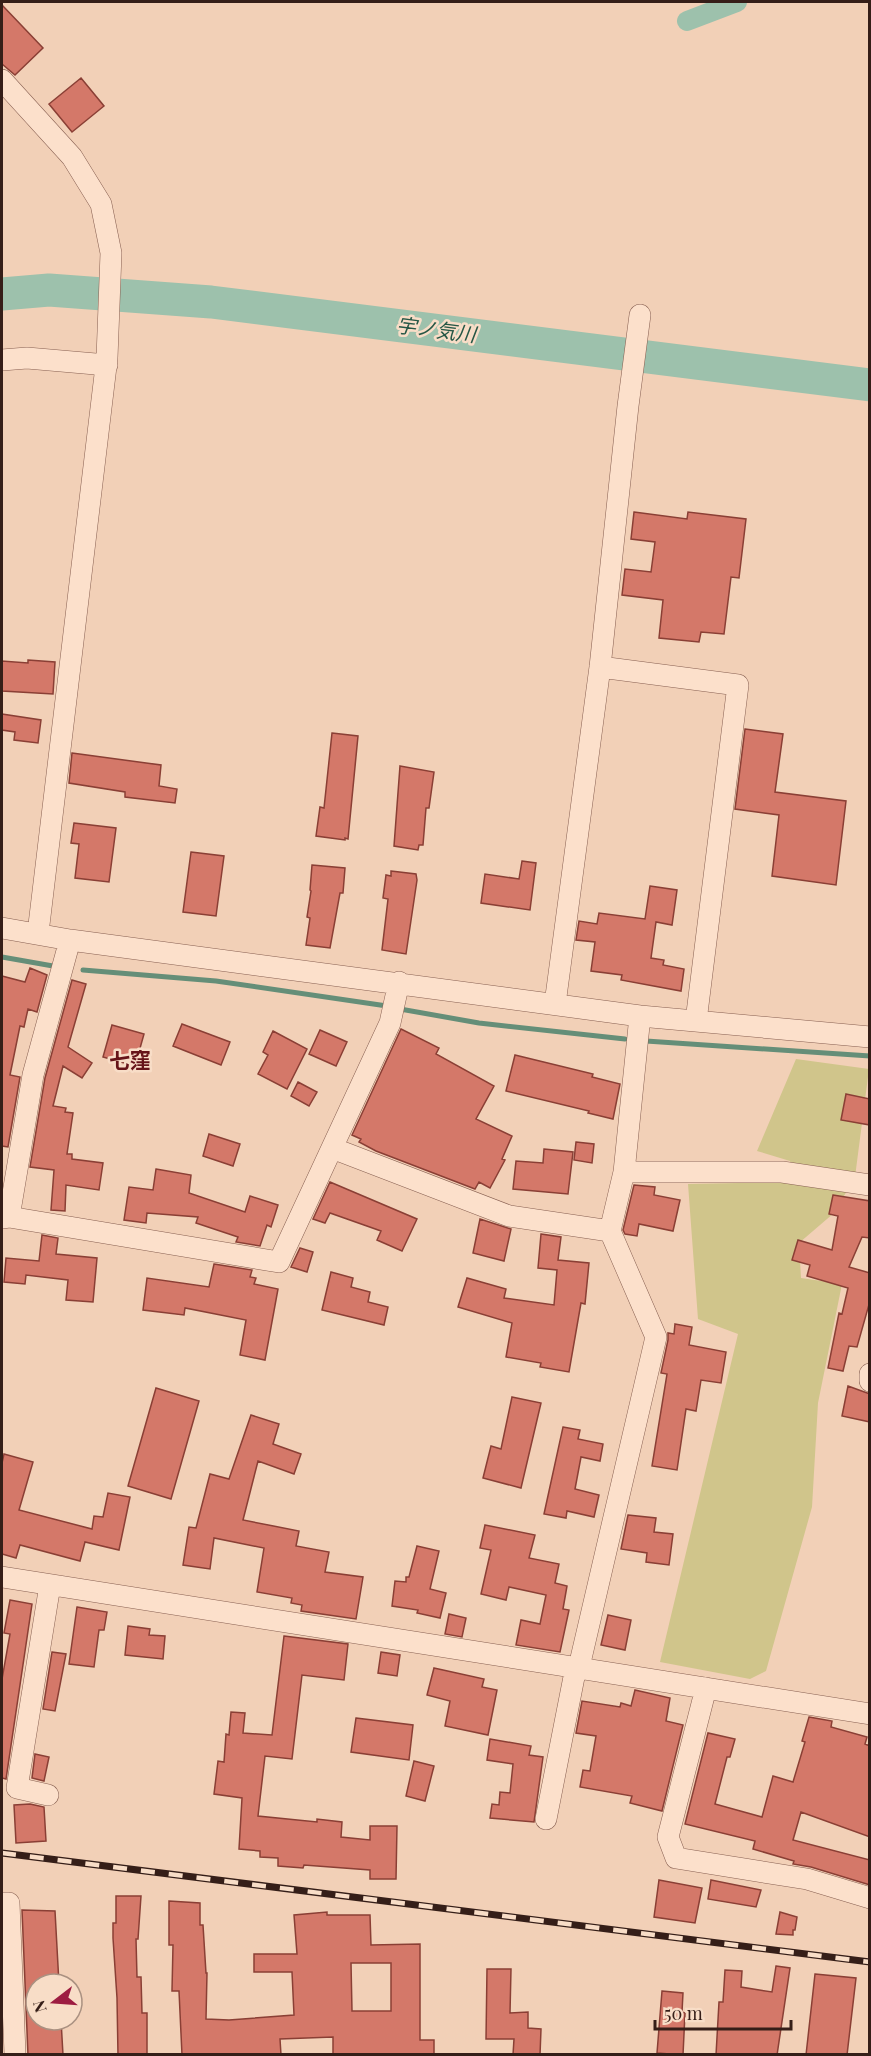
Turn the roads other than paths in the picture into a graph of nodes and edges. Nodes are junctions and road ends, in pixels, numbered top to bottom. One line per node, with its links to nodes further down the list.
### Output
1 (2, 80): 4 (street)
2 (640, 315): 5 (street)
3 (2, 360): 4 (street)
4 (107, 361): 7 (street)
5 (600, 667): 10 (street); 12 (street)
6 (2, 928): 7 (street)
7 (38, 933): 8 (street)
8 (70, 940): 9 (street); 17 (street)
9 (399, 982): 10 (street); 14 (street)
10 (555, 1004): 11 (street)
11 (640, 1016): 12 (street); 15 (street)
12 (696, 1021): 13 (street)
13 (870, 1036)
14 (332, 1148): 17 (street); 18 (street)
15 (624, 1172): 16 (street); 18 (street)
16 (870, 1185)
17 (5, 1217)
18 (610, 1231): 23 (street)
19 (870, 1374): 20 (street)
20 (870, 1381)
21 (2, 1577): 22 (street)
22 (50, 1585): 23 (street); 26 (street)
23 (579, 1667): 24 (street); 27 (street)
24 (706, 1688): 25 (street); 28 (street)
25 (870, 1714)
26 (48, 1795)
27 (546, 1819)
28 (870, 1898)
29 (2, 1903): 30 (street)
30 (15, 2055)

